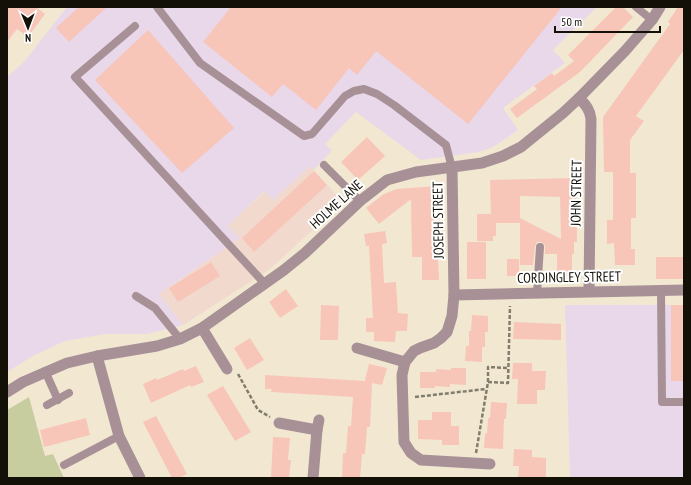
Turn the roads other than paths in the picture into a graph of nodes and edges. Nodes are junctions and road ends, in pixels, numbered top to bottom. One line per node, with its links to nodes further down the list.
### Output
1 (157, 7): 8 (lane)
2 (636, 7): 4 (lane)
3 (660, 7): 4 (street, HOLME LANE)
4 (652, 20): 6 (street, HOLME LANE)
5 (134, 26): 11 (lane)
6 (579, 98): 8 (street, HOLME LANE); 14 (street, JOHN STREET)
7 (324, 165): 9 (lane)
8 (452, 168): 9 (street, HOLME LANE); 16 (street, JOSEPH STREET)
9 (360, 201): 11 (street, HOLME LANE)
10 (540, 247): 15 (lane)
11 (265, 284): 18 (street, HOLME LANE)
12 (661, 290): 13 (street, CORDINGLEY STREET); 14 (street, CORDINGLEY STREET); 28 (lane)
13 (684, 290)
14 (589, 291): 15 (street, CORDINGLEY STREET)
15 (537, 293): 16 (street, CORDINGLEY STREET)
16 (454, 295): 22 (street, JOSEPH STREET)
17 (136, 296): 19 (lane)
18 (202, 328): 19 (street, HOLME LANE); 23 (street)
19 (180, 339): 21 (street, HOLME LANE)
20 (357, 348): 22 (street)
21 (97, 356): 24 (street, HOLME LANE); 31 (street)
22 (405, 362): 32 (street)
23 (227, 369)
24 (45, 371): 25 (street, HOLME LANE); 27 (lane)
25 (9, 387)
26 (68, 393): 27 (lane)
27 (58, 400): 29 (lane)
28 (684, 402)
29 (47, 405)
30 (279, 423): 35 (street)
31 (118, 436): 33 (lane); 34 (street)
32 (490, 464)
33 (64, 465)
34 (140, 478)
35 (313, 478)

